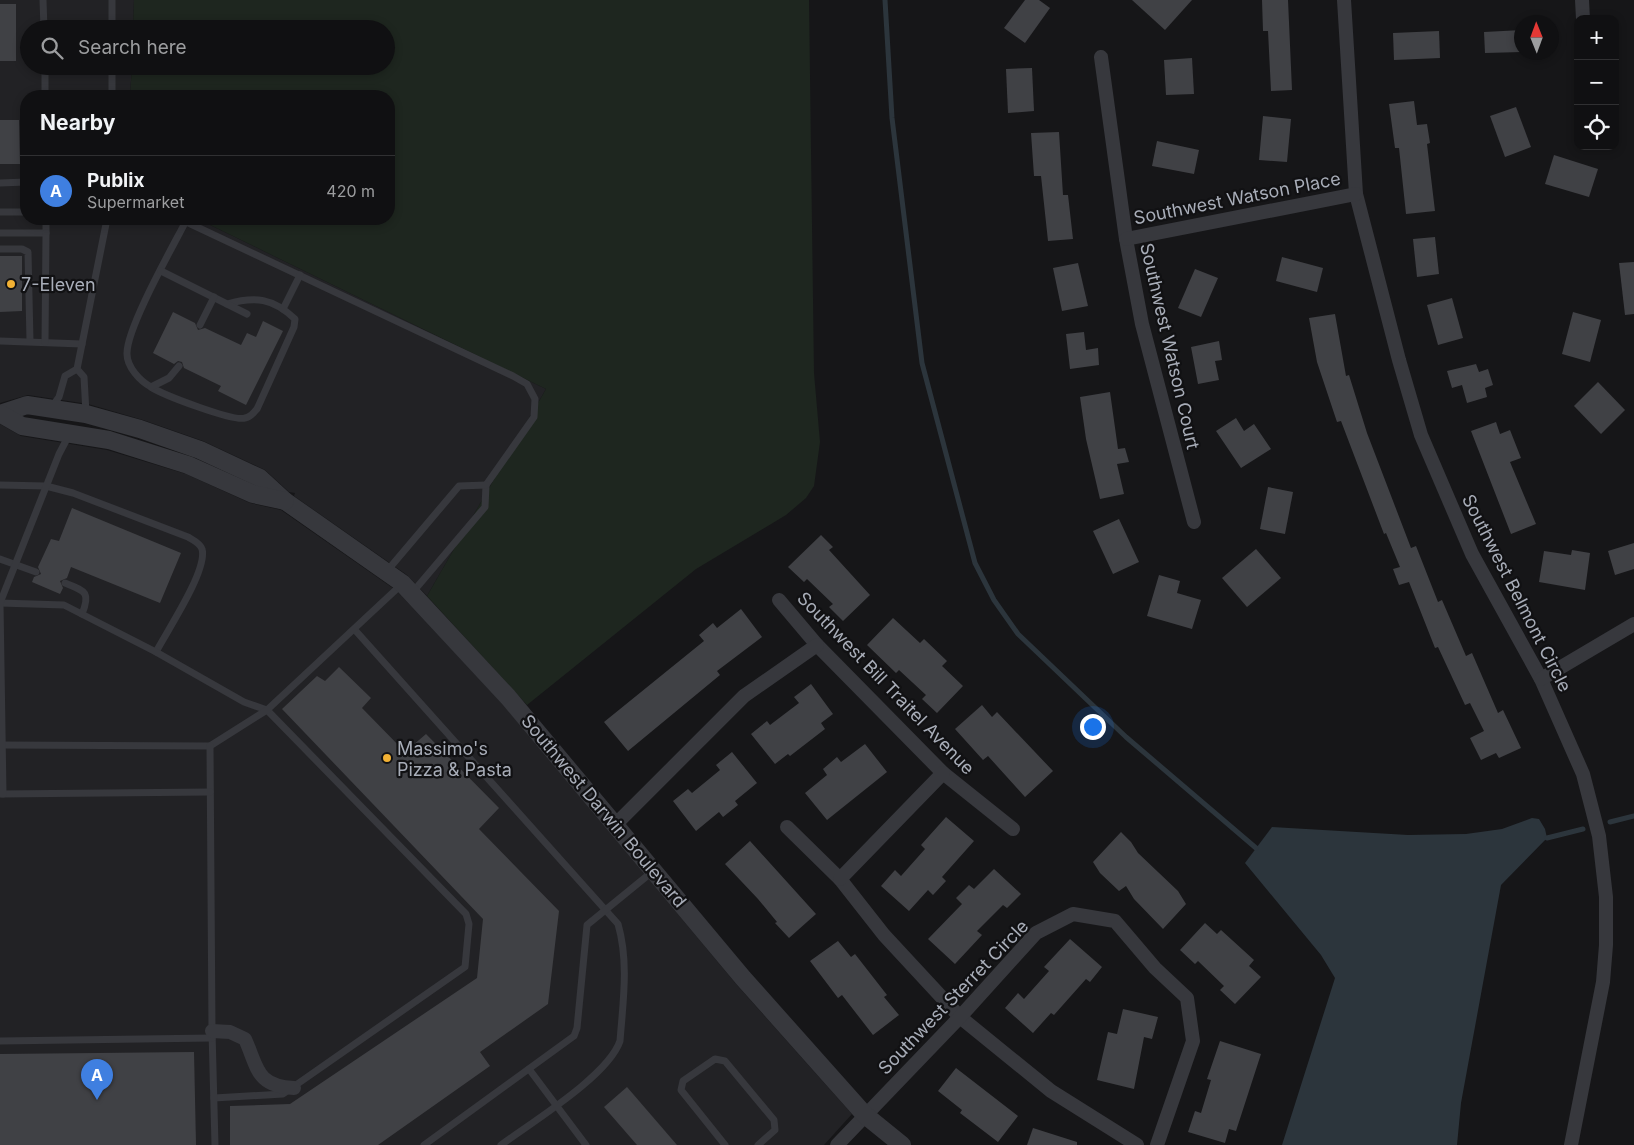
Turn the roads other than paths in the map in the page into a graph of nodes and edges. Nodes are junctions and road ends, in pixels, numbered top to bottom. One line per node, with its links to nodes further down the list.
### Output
1 (43, 0): 6 (lane)
2 (112, 0): 7 (lane)
3 (1344, 0): 15 (street, Southwest Belmont Circle)
4 (1582, 0): 5 (street)
5 (1583, 15)
6 (44, 20)
7 (112, 20)
8 (1101, 57): 24 (street, Southwest Watson Court)
9 (44, 75): 11 (lane)
10 (112, 75): 12 (lane)
11 (45, 90)
12 (112, 90)
13 (20, 182): 14 (lane)
14 (0, 183)
15 (1356, 194): 24 (street, Southwest Watson Place); 62 (street, Southwest Belmont Circle)
16 (0, 212): 17 (lane)
17 (20, 212)
18 (46, 225): 23 (lane)
19 (106, 225): 36 (lane)
20 (181, 225): 26 (lane)
21 (194, 225): 27 (lane)
22 (0, 233): 23 (lane)
23 (46, 233): 35 (lane)
24 (1126, 239): 48 (street, Southwest Watson Court)
25 (0, 249): 34 (lane)
26 (161, 271): 28 (lane); 39 (lane)
27 (300, 275): 30 (lane); 45 (lane)
28 (214, 298): 29 (lane); 32 (lane)
29 (227, 304): 30 (lane); 31 (lane)
30 (283, 309): 39 (lane)
31 (247, 314)
32 (200, 325)
33 (0, 340): 34 (lane)
34 (30, 341): 35 (lane)
35 (45, 342): 36 (lane)
36 (82, 344): 38 (lane)
37 (179, 366): 39 (lane)
38 (77, 369): 40 (lane); 42 (lane)
39 (151, 387)
40 (51, 408): 41 (street, Southwest Darwin Boulevard); 42 (street, Southwest Darwin Boulevard)
41 (0, 414): 43 (street, Southwest Darwin Boulevard)
42 (86, 414): 47 (street, Southwest Darwin Boulevard)
43 (71, 433): 46 (lane); 47 (street, Southwest Darwin Boulevard)
44 (0, 485): 46 (lane)
45 (486, 485): 52 (lane); 54 (lane)
46 (46, 486): 50 (lane); 61 (lane)
47 (285, 501): 52 (street, Southwest Darwin Boulevard)
48 (1194, 522)
49 (0, 559): 50 (lane)
50 (15, 563): 51 (lane); 56 (lane)
51 (36, 572)
52 (386, 572): 54 (street, Southwest Darwin Boulevard)
53 (65, 583): 57 (lane)
54 (407, 589): 59 (lane); 69 (street, Southwest Darwin Boulevard)
55 (779, 600): 60 (street, Southwest Bill Traitel Avenue)
56 (0, 603): 57 (lane); 64 (lane)
57 (82, 614): 61 (lane)
58 (1634, 624): 62 (street)
59 (355, 630): 63 (lane); 74 (lane)
60 (817, 645): 66 (street, Southwest Bill Traitel Avenue); 69 (street)
61 (156, 652): 63 (lane)
62 (1541, 680): 93 (street, Southwest Belmont Circle)
63 (267, 710): 65 (lane); 79 (lane)
64 (1, 745): 65 (lane); 68 (lane)
65 (210, 746): 67 (lane)
66 (942, 773): 71 (street, Southwest Bill Traitel Avenue); 73 (street)
67 (210, 792): 68 (lane); 76 (lane)
68 (2, 794)
69 (616, 824): 72 (street, Southwest Darwin Boulevard)
70 (787, 827): 73 (street)
71 (1013, 829)
72 (654, 870): 74 (lane); 82 (street, Southwest Darwin Boulevard)
73 (840, 879): 75 (street)
74 (605, 909): 78 (lane); 81 (lane)
75 (960, 1017): 82 (street, Southwest Sterret Circle); 91 (street); 92 (street, Southwest Sterret Circle)
76 (212, 1035): 77 (lane); 79 (street); 80 (lane)
77 (0, 1041)
78 (529, 1068): 81 (lane); 84 (lane)
79 (294, 1088): 80 (lane)
80 (214, 1098): 83 (lane)
81 (556, 1105): 85 (lane); 86 (lane)
82 (865, 1115): 89 (street, Southwest Sterret Circle); 90 (street, Southwest Darwin Boulevard)
83 (215, 1145)
84 (424, 1145)
85 (501, 1145)
86 (586, 1145)
87 (725, 1145): 88 (lane)
88 (758, 1145)
89 (837, 1145)
90 (902, 1145)
91 (1137, 1145)
92 (1157, 1145)
93 (1571, 1145)

